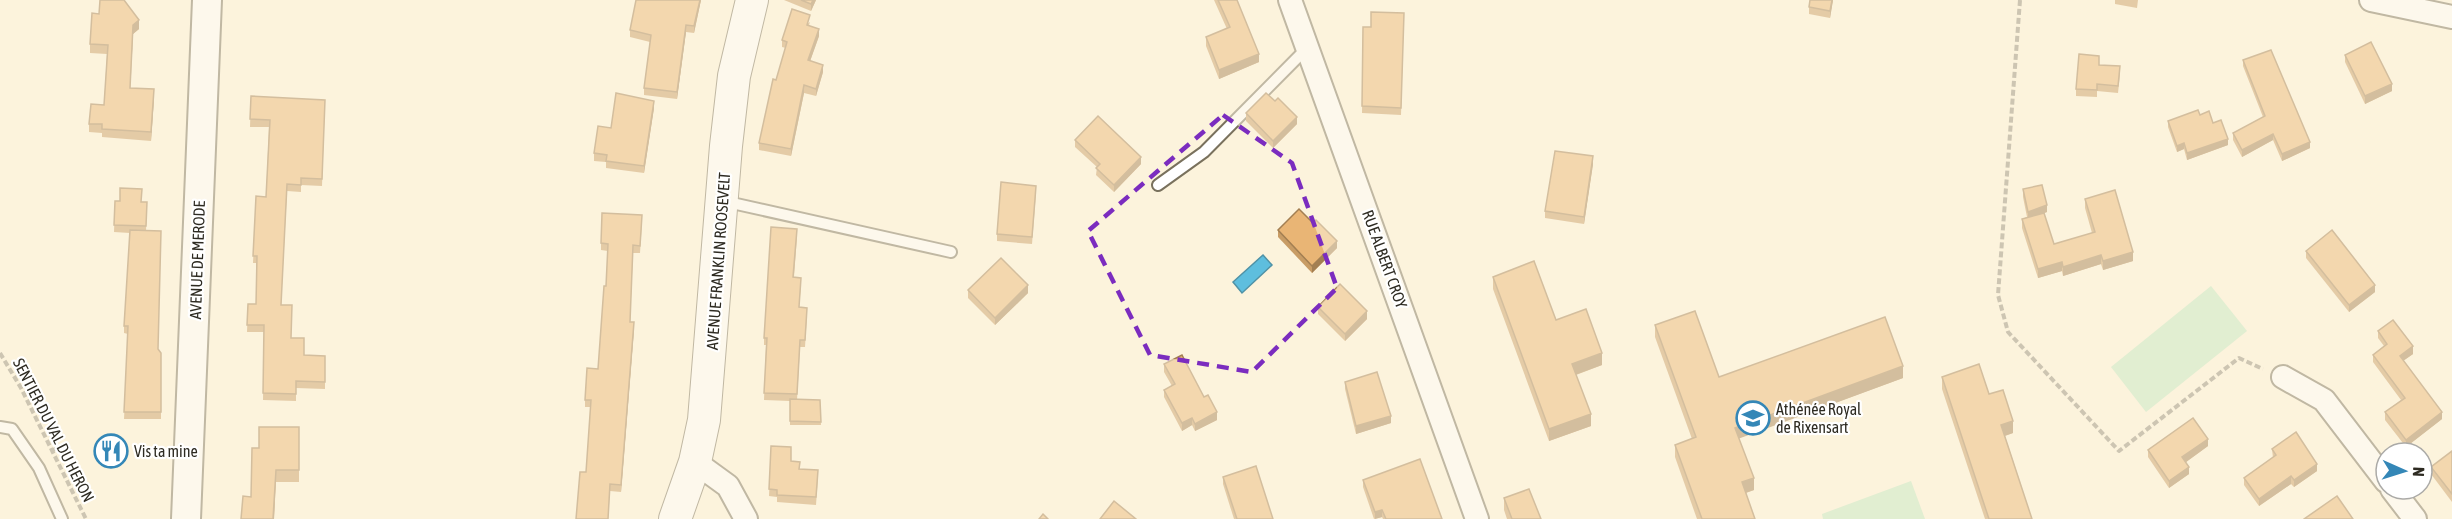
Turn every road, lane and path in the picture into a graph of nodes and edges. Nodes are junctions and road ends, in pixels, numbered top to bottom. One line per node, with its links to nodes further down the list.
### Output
1 (207, 0): 21 (street, AVENUE DE MERODE)
2 (752, 0): 9 (main road, AVENUE FRANKLIN ROOSEVELT)
3 (1290, 0): 7 (street, RUE ALBERT CROY)
4 (2020, 0): 12 (path)
5 (2371, 0): 6 (street)
6 (2452, 17)
7 (1308, 47): 8 (lane); 24 (street, RUE ALBERT CROY)
8 (1158, 184)
9 (722, 200): 10 (lane); 16 (main road, AVENUE FRANKLIN ROOSEVELT)
10 (951, 252)
11 (0, 353): 15 (path, SENTIER DU VAL DU HERON)
12 (2283, 377): 17 (street)
13 (0, 427): 19 (lane)
14 (67, 444): 15 (path)
15 (53, 450): 20 (path, SENTIER DU VAL DU HERON)
16 (695, 462): 22 (main road, AVENUE FRANKLIN ROOSEVELT); 23 (street)
17 (2374, 465)
18 (2401, 501): 25 (street)
19 (62, 519)
20 (86, 519)
21 (186, 519)
22 (675, 519)
23 (746, 519)
24 (1477, 519)
25 (2415, 519)

